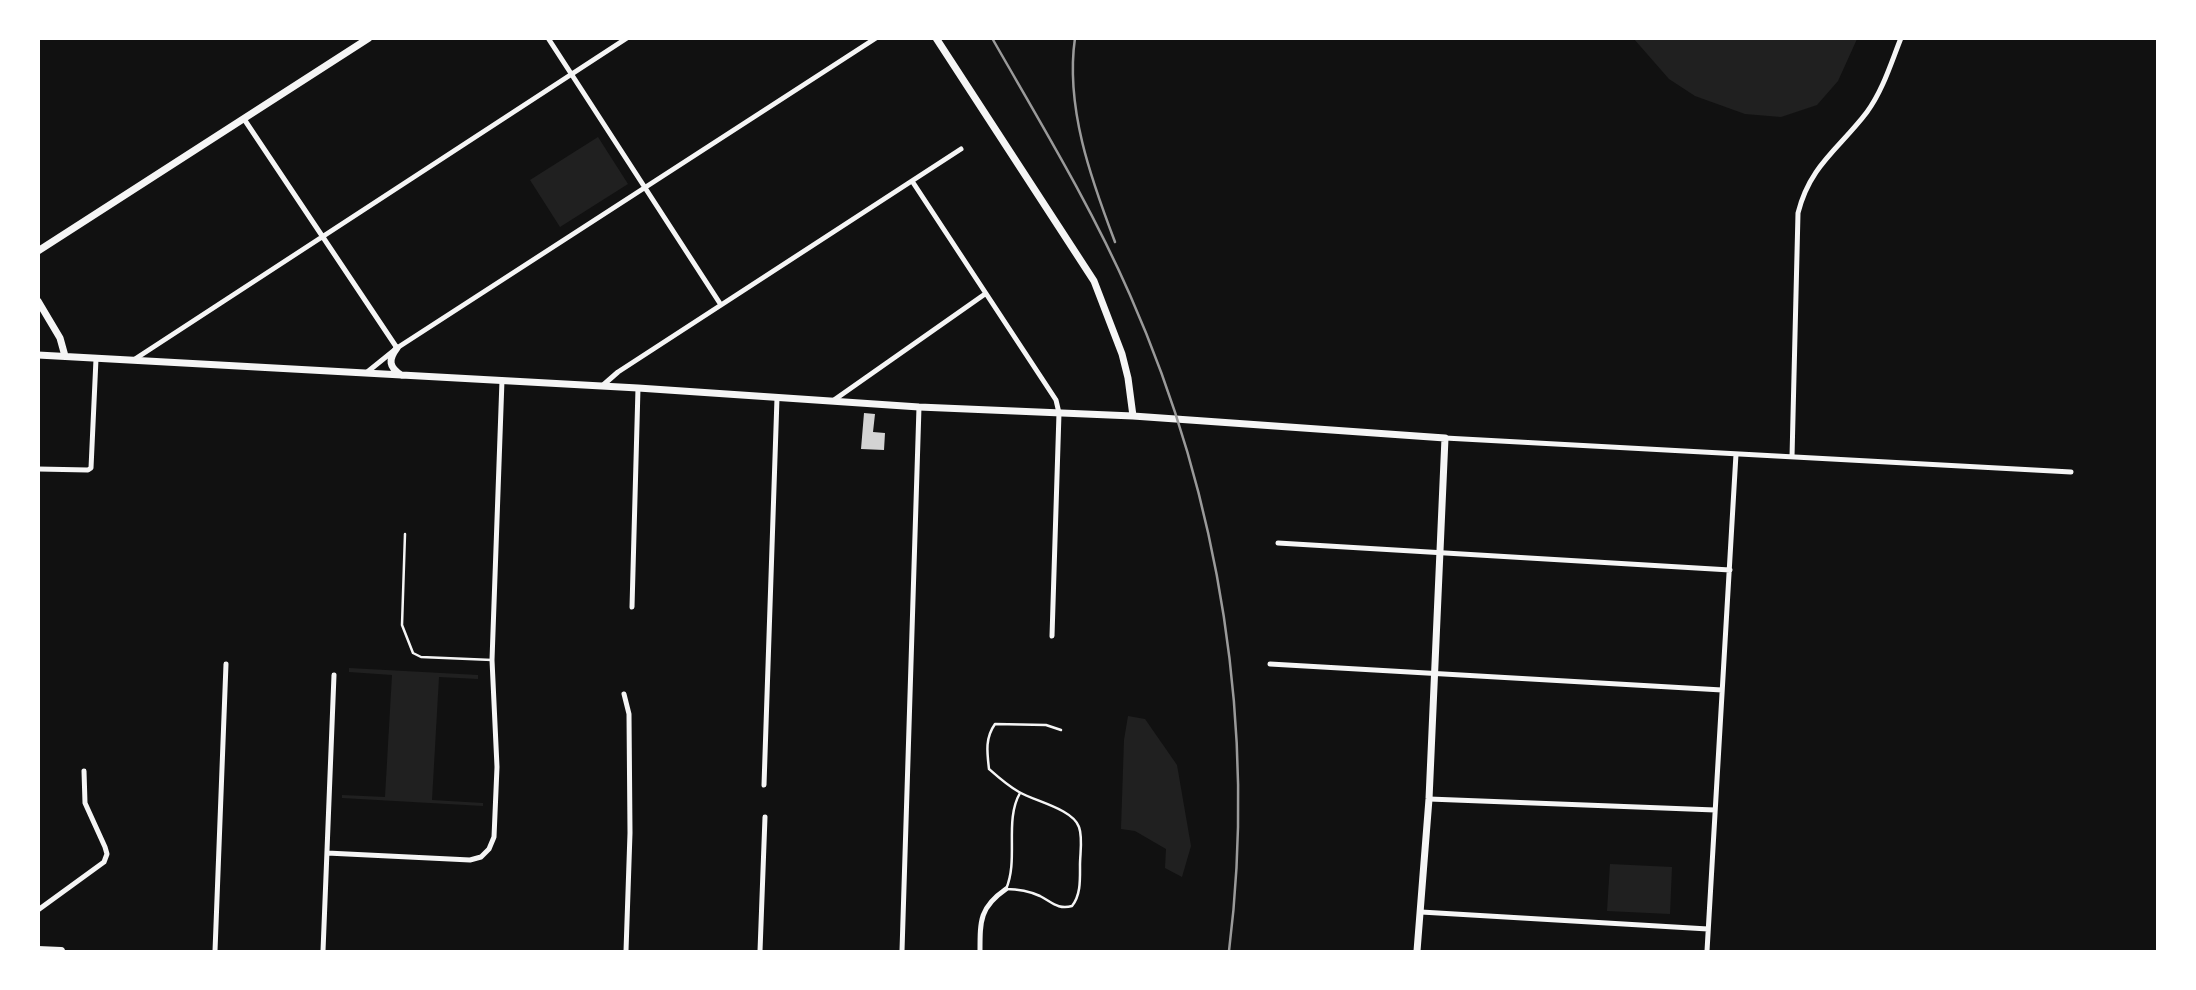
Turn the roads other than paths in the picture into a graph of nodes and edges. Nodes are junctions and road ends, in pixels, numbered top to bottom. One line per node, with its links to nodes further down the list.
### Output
1 (369, 38): 8 (street)
2 (548, 38): 7 (street)
3 (627, 38): 7 (street)
4 (876, 38): 11 (street)
5 (936, 38): 31 (street)
6 (1901, 38): 34 (street)
7 (571, 75): 11 (street); 12 (street)
8 (244, 120): 12 (street); 13 (street)
9 (961, 149): 10 (street)
10 (912, 181): 14 (street); 16 (street)
11 (646, 189): 16 (street); 17 (street)
12 (323, 237): 17 (street); 21 (street)
13 (38, 251)
14 (985, 294): 28 (street); 30 (street)
15 (38, 301): 19 (street)
16 (721, 305): 25 (street)
17 (397, 348): 22 (street); 23 (street)
18 (38, 355): 19 (street)
19 (65, 356): 20 (street)
20 (96, 359): 21 (street); 35 (street)
21 (135, 359): 22 (street)
22 (366, 373): 23 (street)
23 (402, 375): 24 (street)
24 (502, 380): 25 (street); 43 (street)
25 (602, 386): 26 (street)
26 (638, 388): 27 (street); 41 (street)
27 (777, 398): 28 (street); 52 (street)
28 (834, 400): 29 (street)
29 (919, 407): 30 (street); 68 (street)
30 (1059, 413): 31 (street); 42 (street)
31 (1133, 416): 32 (street)
32 (1445, 438): 33 (street); 39 (street)
33 (1736, 454): 34 (street); 40 (street)
34 (1791, 457): 36 (street)
35 (38, 469)
36 (2071, 472)
37 (405, 534): 43 (lane)
38 (1278, 543): 39 (street)
39 (1441, 553): 40 (street); 46 (street)
40 (1730, 570): 48 (street)
41 (632, 607)
42 (1052, 636)
43 (492, 660): 57 (street)
44 (226, 664): 64 (street)
45 (1270, 664): 46 (street)
46 (1435, 674): 48 (street); 54 (street)
47 (334, 675): 57 (street)
48 (1723, 690): 55 (street)
49 (624, 694): 66 (street)
50 (1061, 730): 53 (lane)
51 (84, 771): 59 (street)
52 (764, 785)
53 (1020, 793): 58 (lane); 58 (lane)
54 (1429, 799): 55 (street); 60 (street)
55 (1715, 810): 61 (street)
56 (765, 817): 67 (street)
57 (327, 853): 65 (street)
58 (1006, 889): 69 (street)
59 (38, 910)
60 (1421, 912): 61 (street); 70 (street)
61 (1708, 929): 71 (street)
62 (38, 950): 63 (main road)
63 (61, 951)
64 (215, 951)
65 (323, 951)
66 (626, 951)
67 (760, 951)
68 (902, 951)
69 (980, 951)
70 (1417, 951)
71 (1707, 951)

